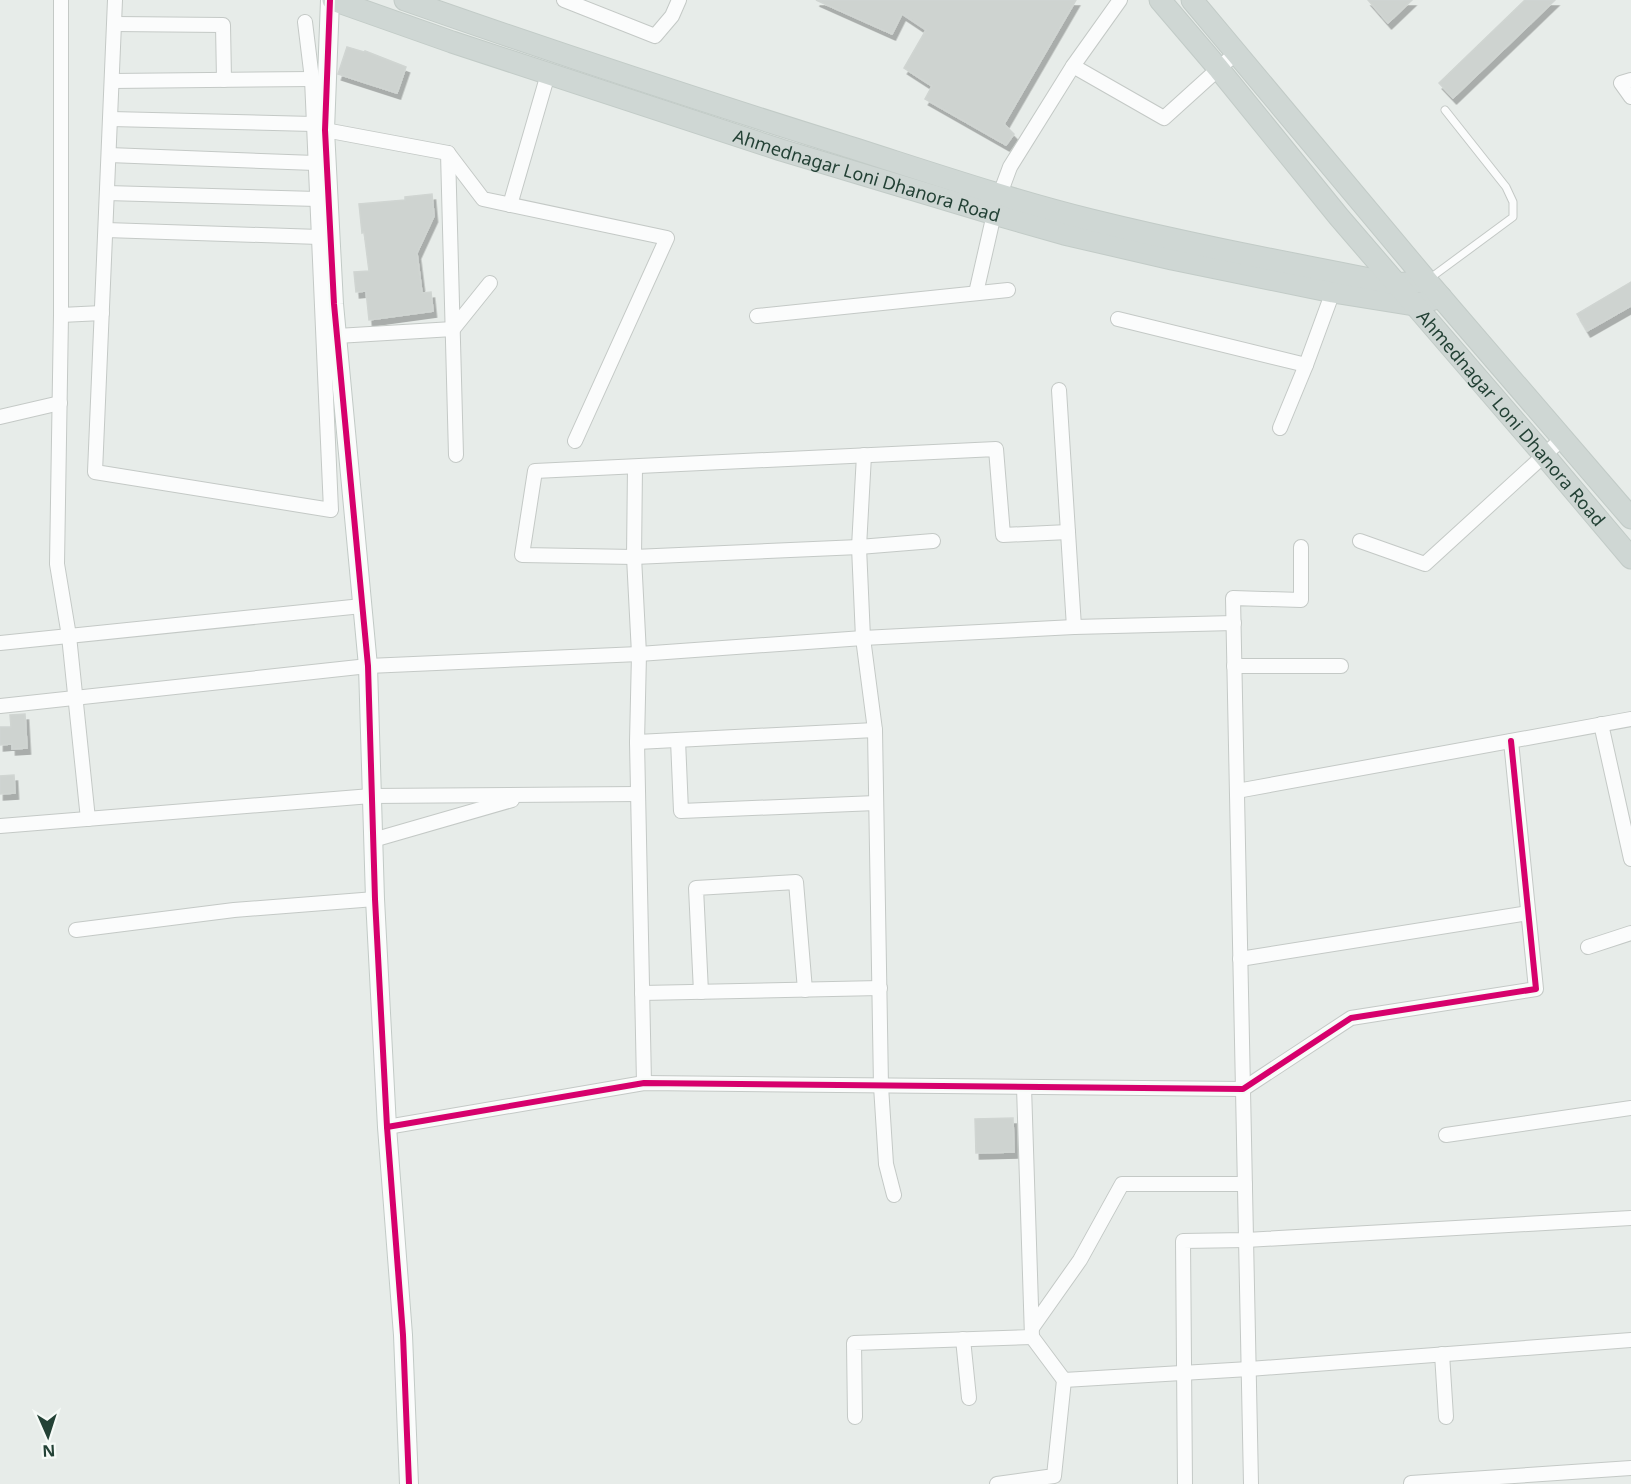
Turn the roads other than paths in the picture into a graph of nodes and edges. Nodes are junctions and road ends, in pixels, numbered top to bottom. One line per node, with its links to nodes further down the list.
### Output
1 (61, 0): 43 (street)
2 (116, 0): 11 (street)
3 (331, 0): 15 (main road, Ahmednagar Loni Dhanora Road); 23 (street)
4 (405, 0): 28 (main road, Ahmednagar Loni Dhanora Road)
5 (564, 0): 6 (street)
6 (679, 0)
7 (1120, 0): 13 (street)
8 (1160, 0): 14 (main road, Ahmednagar Loni Dhanora Road)
9 (1192, 0): 12 (main road, Ahmednagar Loni Dhanora Road)
10 (305, 22): 16 (street)
11 (115, 24): 17 (street); 19 (street)
12 (1237, 52): 14 (street); 34 (main road, Ahmednagar Loni Dhanora Road)
13 (1073, 66): 14 (street); 28 (street)
14 (1218, 68): 37 (main road, Ahmednagar Loni Dhanora Road)
15 (548, 74): 30 (street); 31 (main road, Ahmednagar Loni Dhanora Road)
16 (312, 79): 17 (street); 23 (street)
17 (224, 80): 19 (street)
18 (1631, 80): 20 (street)
19 (112, 81): 22 (street)
20 (1631, 97)
21 (1445, 110): 34 (lane)
22 (111, 119): 23 (street); 25 (street)
23 (319, 127): 24 (street); 26 (street); 47 (street)
24 (448, 153): 30 (street); 46 (street)
25 (109, 155): 26 (street); 27 (street)
26 (315, 163): 29 (street)
27 (107, 193): 29 (street); 32 (street)
28 (1000, 194): 35 (main road, Ahmednagar Loni Dhanora Road)
29 (317, 199): 33 (street)
30 (510, 205): 54 (street)
31 (994, 214): 35 (main road, Ahmednagar Loni Dhanora Road); 39 (street)
32 (106, 230): 33 (street); 42 (street)
33 (319, 237): 42 (street)
34 (1427, 280): 37 (main road, Ahmednagar Loni Dhanora Road); 40 (main road, Ahmednagar Loni Dhanora Road)
35 (1336, 282): 37 (main road, Ahmednagar Loni Dhanora Road); 41 (main road, Ahmednagar Loni Dhanora Road); 48 (street)
36 (490, 283): 46 (street)
37 (1396, 284): 41 (main road, Ahmednagar Loni Dhanora Road)
38 (1008, 290): 39 (street)
39 (975, 293): 44 (street)
40 (1441, 297): 41 (main road, Ahmednagar Loni Dhanora Road); 53 (main road, Ahmednagar Loni Dhanora Road)
41 (1414, 305): 57 (main road, Ahmednagar Loni Dhanora Road)
42 (102, 313): 43 (street)
43 (61, 315): 50 (street)
44 (757, 316)
45 (1118, 319): 48 (street)
46 (453, 329): 47 (street); 55 (street)
47 (337, 336): 67 (street)
48 (1306, 365): 52 (street)
49 (1059, 390): 60 (street)
50 (60, 403): 51 (street); 70 (street)
51 (0, 417)
52 (1280, 428)
53 (1563, 438): 57 (street); 59 (main road, Ahmednagar Loni Dhanora Road)
54 (575, 441)
55 (456, 455)
56 (864, 455): 58 (street); 60 (street); 63 (street)
57 (1544, 455): 61 (street); 66 (main road, Ahmednagar Loni Dhanora Road)
58 (635, 466): 65 (street); 65 (street)
59 (1631, 518)
60 (1068, 532): 69 (street)
61 (1360, 541)
62 (933, 542): 63 (street)
63 (859, 547): 65 (street); 71 (street)
64 (1301, 547): 68 (street)
65 (634, 557): 73 (street)
66 (1631, 558)
67 (362, 606): 70 (street); 74 (street)
68 (1234, 623): 69 (street); 75 (street)
69 (1074, 627): 71 (street)
70 (69, 636): 72 (street); 77 (street)
71 (863, 638): 73 (street); 81 (street)
72 (0, 643)
73 (639, 654): 74 (street); 84 (street)
74 (368, 666): 77 (street); 88 (street)
75 (1234, 666): 76 (street); 85 (street)
76 (1341, 666)
77 (76, 698): 78 (street); 90 (street)
78 (0, 706)
79 (1631, 719): 80 (street)
80 (1601, 724): 83 (street); 93 (street)
81 (875, 730): 82 (street); 89 (street)
82 (678, 740): 84 (street); 89 (street)
83 (1511, 741): 85 (street); 95 (street)
84 (637, 742): 86 (street)
85 (1237, 791): 99 (street)
86 (638, 794): 87 (street); 103 (street)
87 (529, 795): 88 (street); 92 (street)
88 (371, 796): 90 (street); 92 (street)
89 (876, 803): 100 (street)
90 (88, 819): 91 (street)
91 (0, 826)
92 (373, 840): 94 (street)
93 (1631, 859)
94 (375, 899): 96 (street); 109 (street)
95 (1528, 913): 99 (street); 107 (street)
96 (76, 930)
97 (1631, 933): 98 (street)
98 (1588, 947)
99 (1240, 959): 107 (street)
100 (880, 988): 101 (street); 105 (street)
101 (805, 990): 102 (street); 102 (street)
102 (701, 992): 103 (street)
103 (642, 993): 104 (street)
104 (644, 1083): 105 (street); 109 (street)
105 (882, 1086): 106 (street); 112 (street)
106 (1024, 1087): 107 (street); 115 (street)
107 (1243, 1089): 111 (street)
108 (1631, 1108): 110 (street)
109 (387, 1127): 127 (street)
110 (1446, 1135)
111 (1245, 1184): 114 (street); 115 (street)
112 (894, 1195)
113 (1631, 1218): 114 (street)
114 (1246, 1240): 119 (street); 120 (street)
115 (1032, 1332): 116 (street); 121 (street)
116 (963, 1339): 122 (street); 123 (street)
117 (1631, 1340): 118 (street)
118 (1442, 1354): 119 (street); 124 (street)
119 (1249, 1369): 120 (street); 130 (street)
120 (1183, 1373): 121 (street); 129 (street)
121 (1064, 1380): 128 (street)
122 (969, 1398)
123 (855, 1417)
124 (1446, 1417)
125 (1631, 1468): 126 (street)
126 (1610, 1469): 131 (street); 132 (street)
127 (410, 1484)
128 (997, 1484)
129 (1185, 1484)
130 (1251, 1484)
131 (1411, 1484)
132 (1610, 1484)

